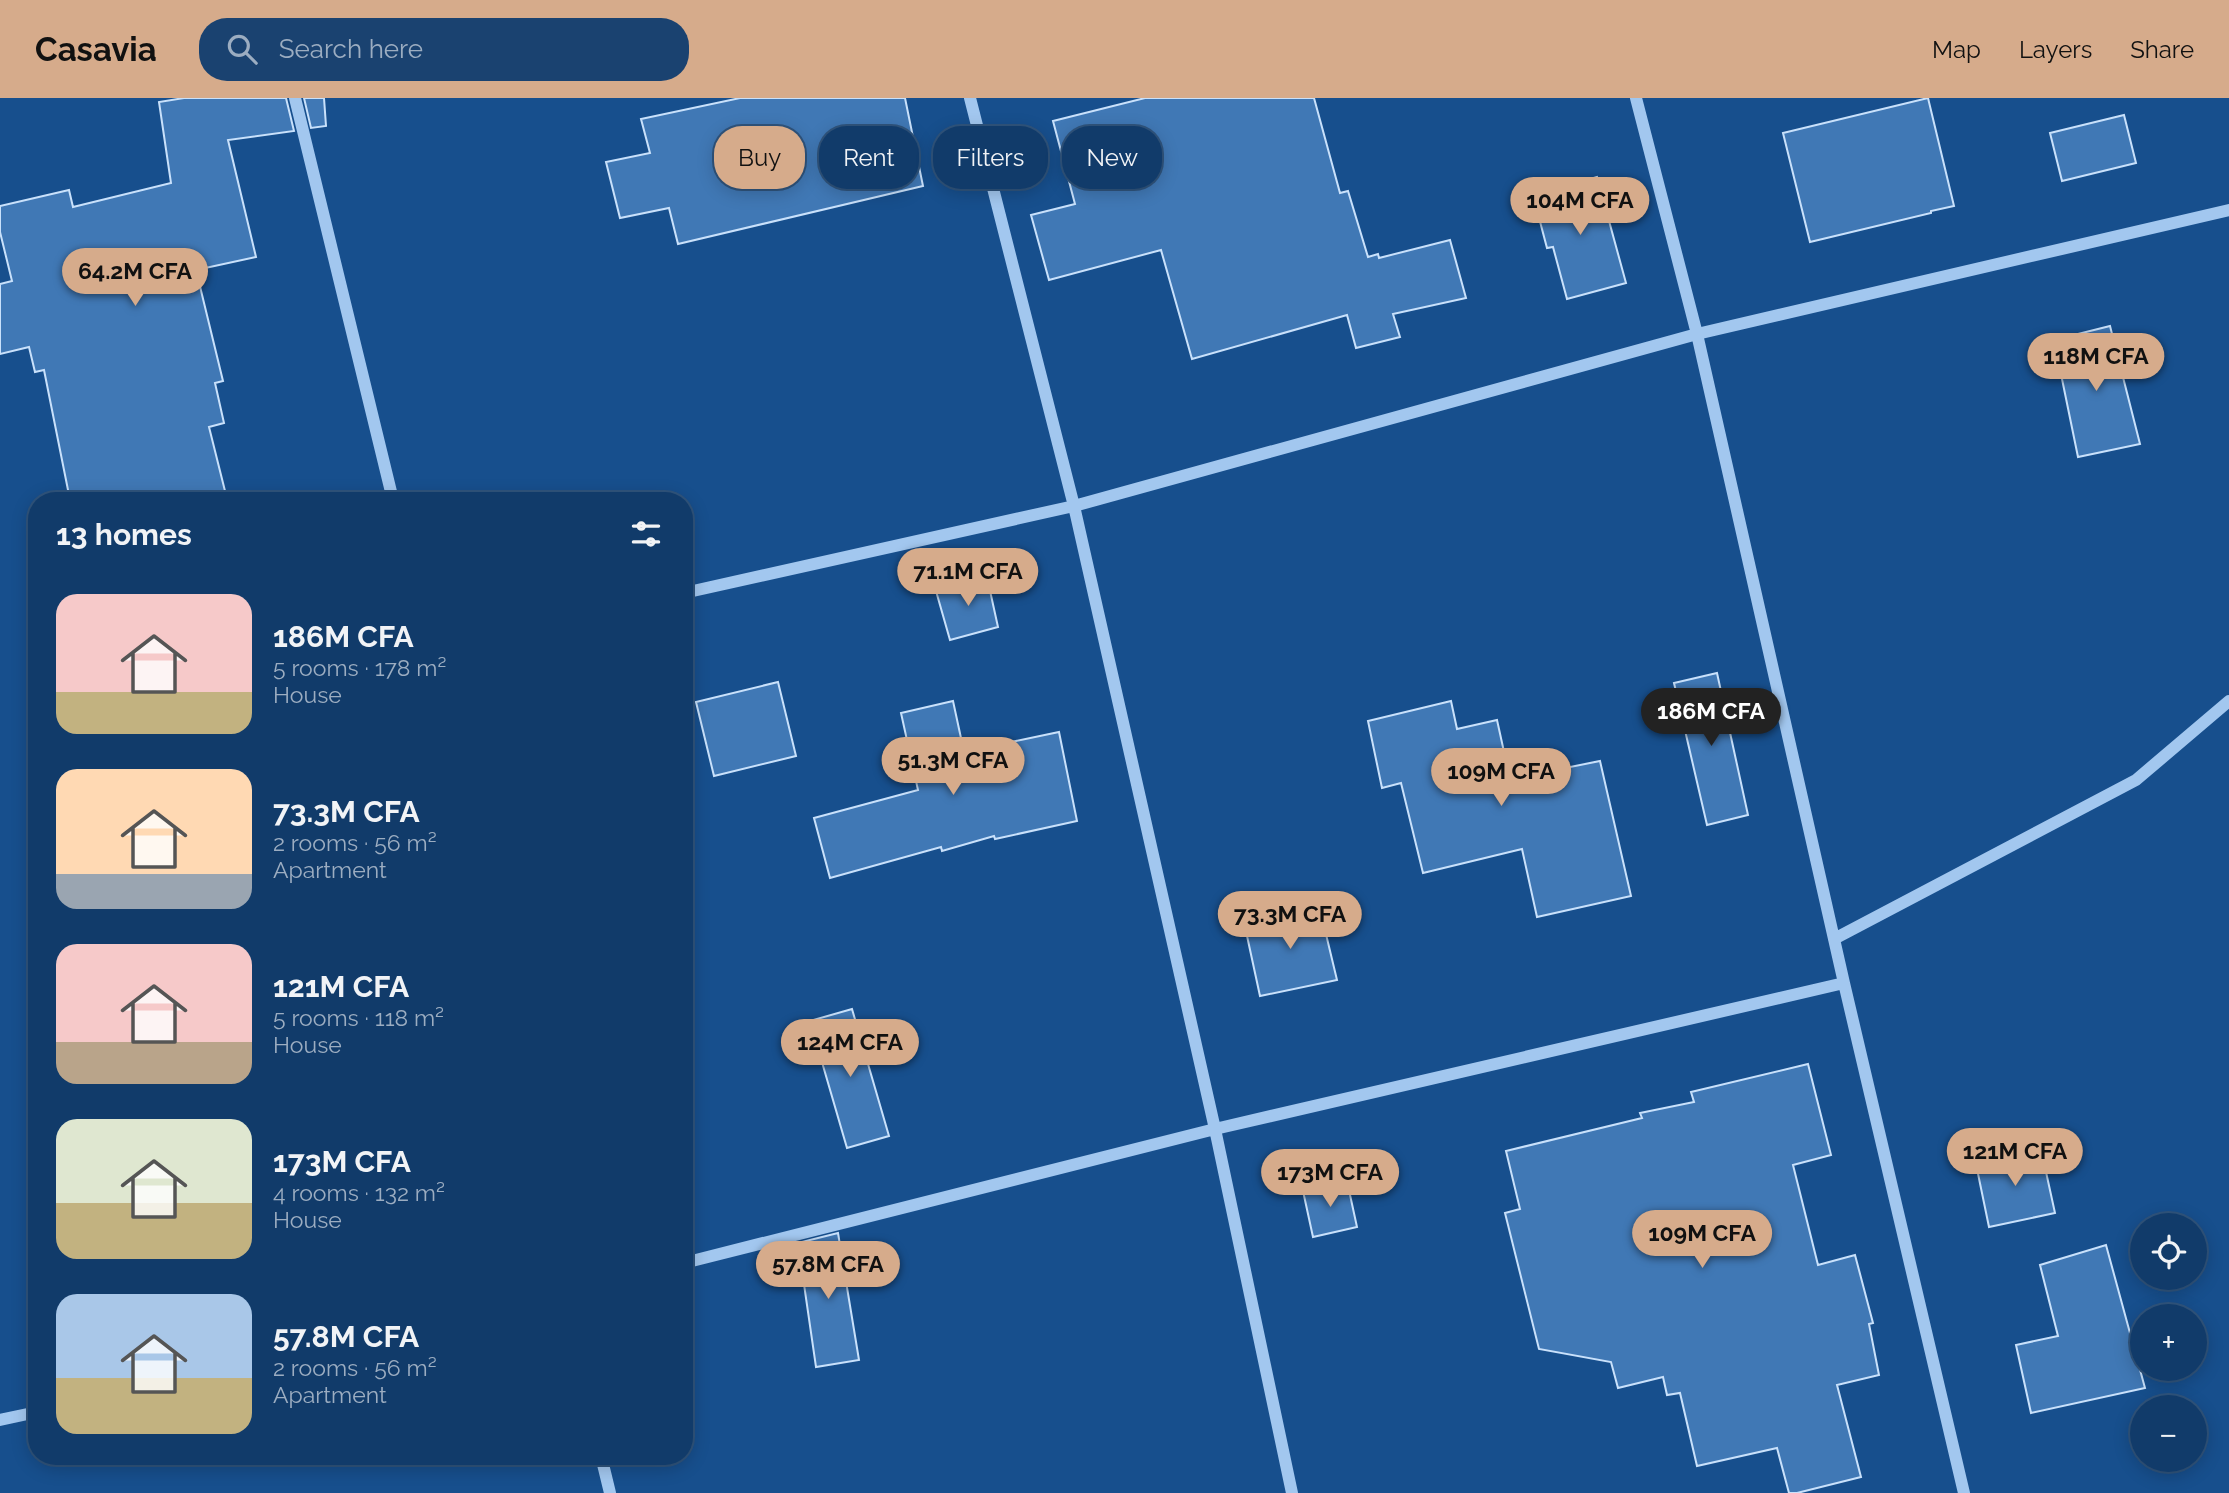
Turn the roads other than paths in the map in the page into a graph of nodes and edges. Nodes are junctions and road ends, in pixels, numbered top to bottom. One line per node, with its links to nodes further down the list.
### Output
1 (295, 98): 6 (street)
2 (970, 98): 7 (street)
3 (1636, 98): 5 (street)
4 (2229, 210): 5 (street)
5 (1697, 334): 7 (street); 10 (street)
6 (391, 492)
7 (1074, 506): 8 (street); 12 (street)
8 (693, 591)
9 (2229, 701): 10 (street)
10 (1834, 939): 11 (street)
11 (1844, 983): 12 (street); 19 (street)
12 (1215, 1129): 13 (street); 18 (street)
13 (693, 1262)
14 (28, 1414): 15 (street)
15 (0, 1420)
16 (603, 1465): 17 (street)
17 (610, 1493)
18 (1292, 1493)
19 (1964, 1493)

